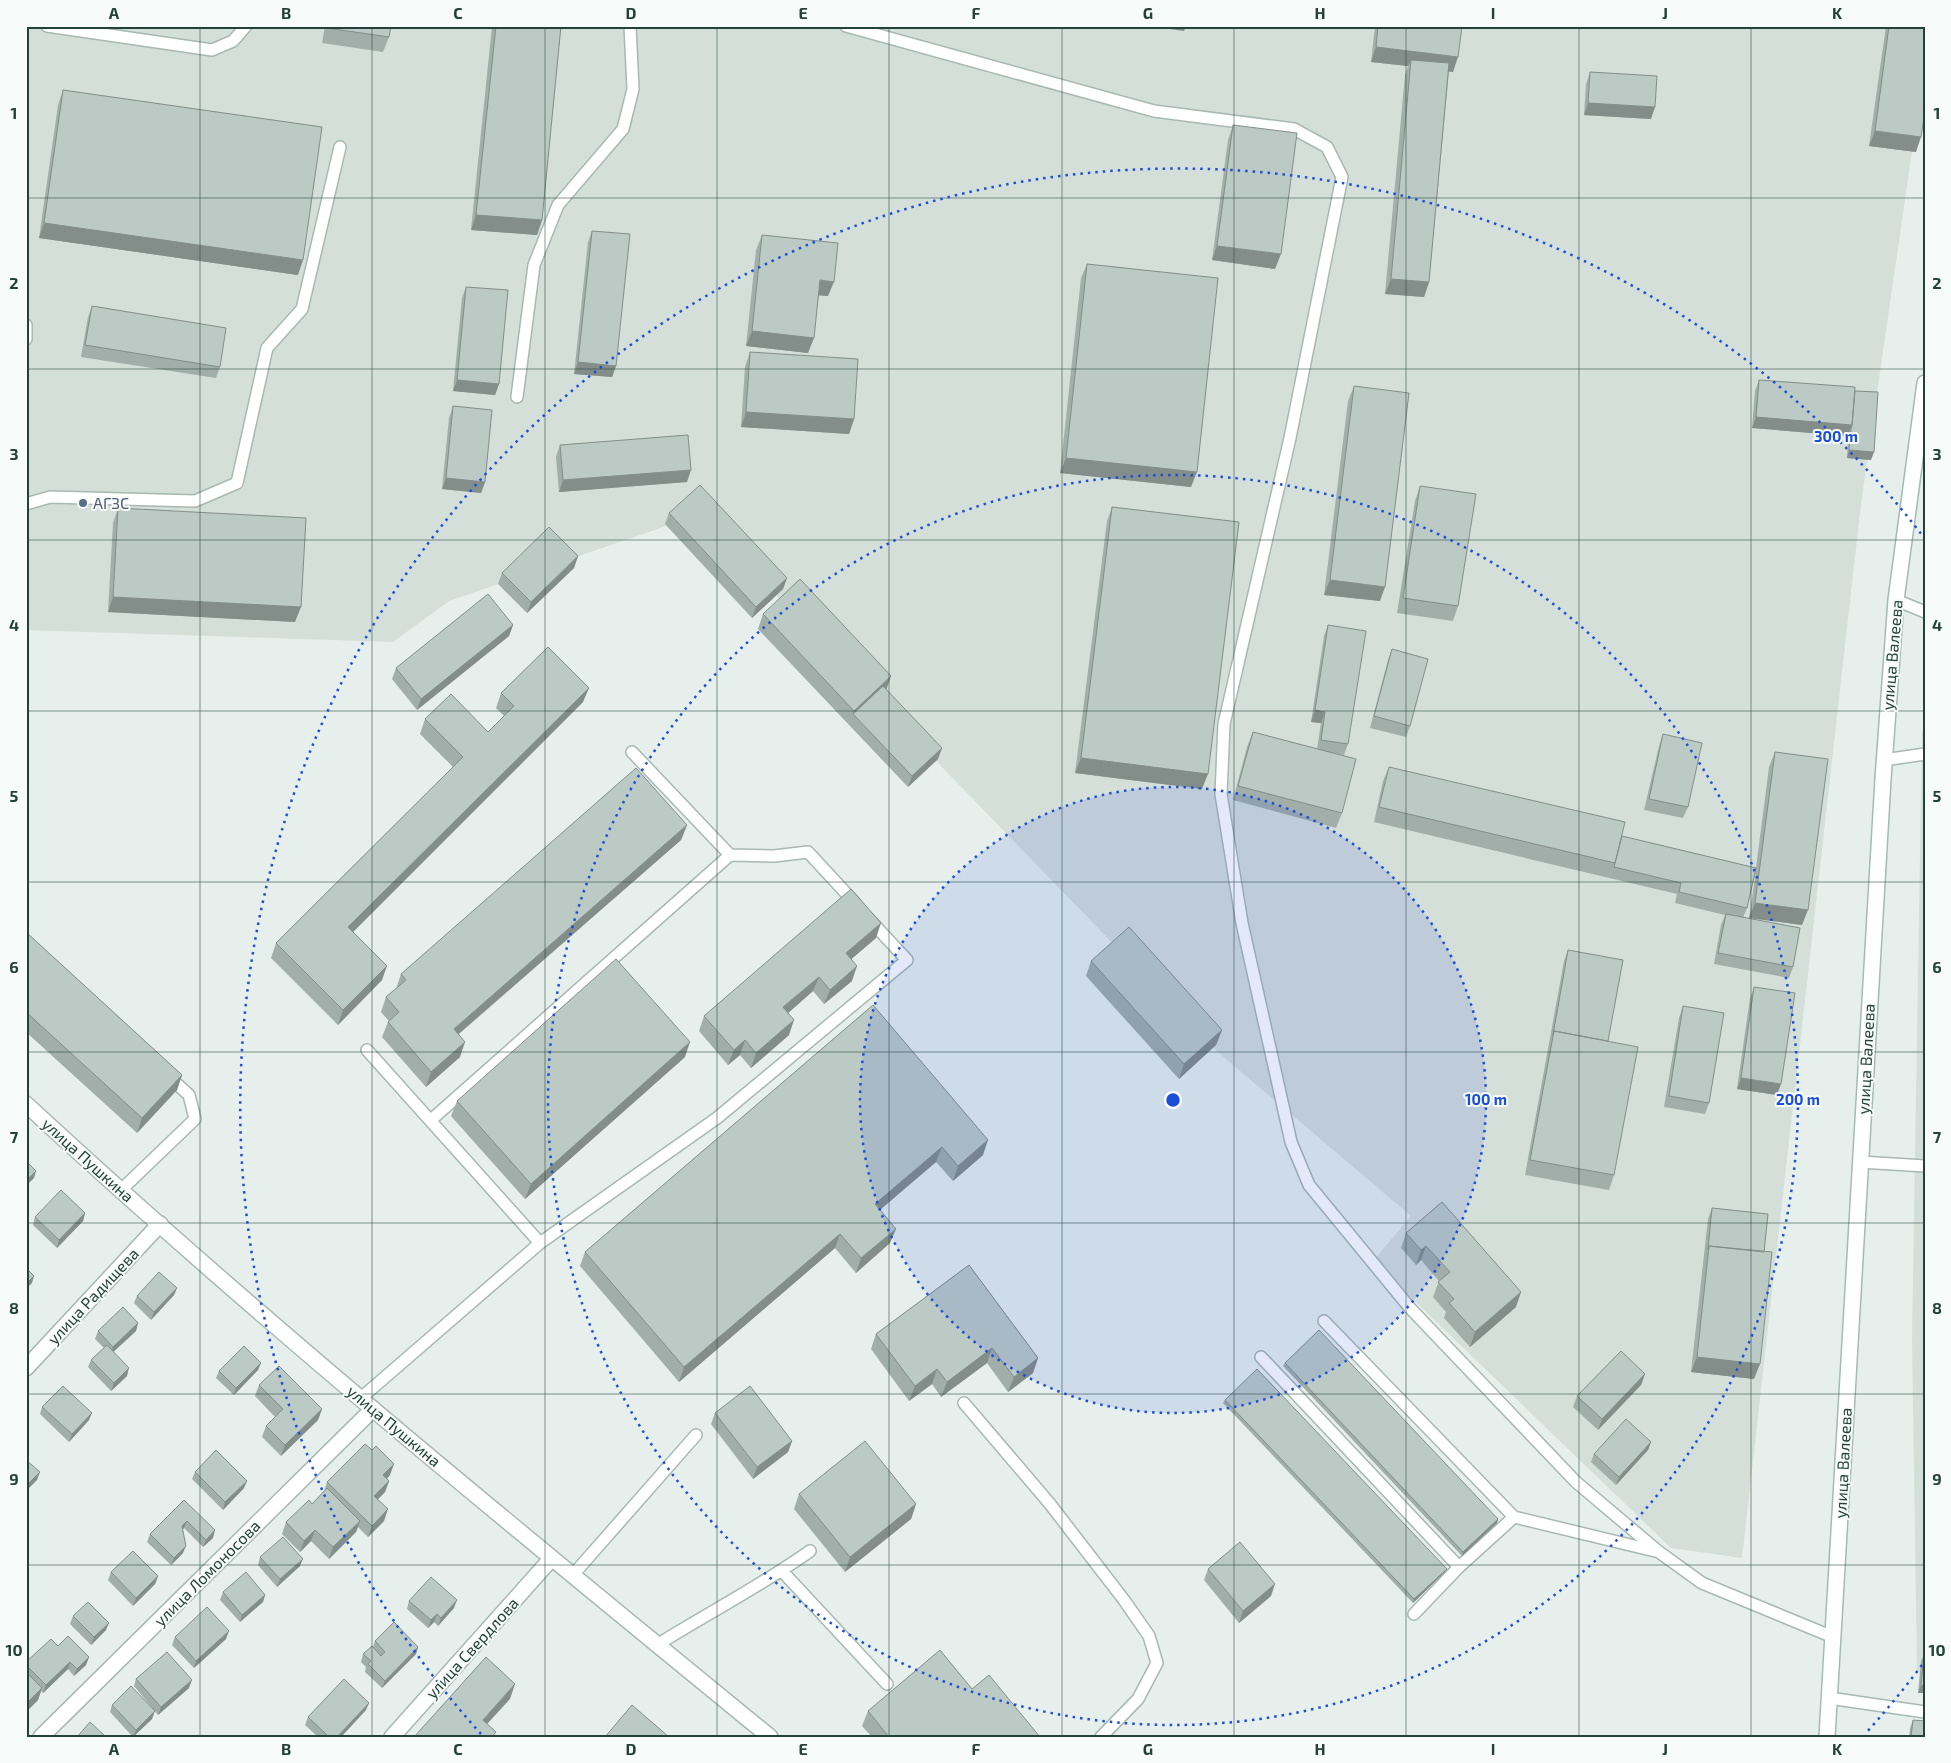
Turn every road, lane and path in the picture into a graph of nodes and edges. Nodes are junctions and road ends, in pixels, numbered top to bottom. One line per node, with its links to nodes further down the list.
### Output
1 (47, 26): 5 (lane)
2 (246, 26): 5 (lane)
3 (630, 26): 10 (lane)
4 (846, 26): 36 (lane)
5 (105, 30)
6 (340, 147): 11 (lane)
7 (26, 325): 8 (lane)
8 (26, 339)
9 (1925, 383): 12 (street, улица Валеева)
10 (517, 397)
11 (26, 504)
12 (1896, 600): 13 (lane); 16 (street, улица Валеева)
13 (1925, 612)
14 (632, 752): 17 (lane)
15 (1925, 754): 16 (lane)
16 (1884, 760): 22 (street, улица Валеева)
17 (730, 855): 21 (lane); 26 (lane)
18 (367, 1050): 21 (lane)
19 (161, 1069): 24 (lane)
20 (26, 1104): 24 (street, улица Пушкина)
21 (431, 1120): 26 (lane)
22 (1860, 1162): 23 (lane); 42 (street, улица Валеева)
23 (1925, 1166)
24 (120, 1191): 25 (street, улица Пушкина)
25 (160, 1224): 29 (street, улица Радищева); 30 (street, улица Пушкина)
26 (540, 1243): 30 (lane)
27 (1324, 1320): 34 (lane)
28 (1261, 1357): 38 (lane)
29 (26, 1368)
30 (361, 1398): 32 (street, улица Пушкина)
31 (964, 1404): 50 (lane)
32 (373, 1408): 37 (street, улица Пушкина); 47 (street, улица Ломоносова)
33 (696, 1434): 40 (lane)
34 (1514, 1517): 36 (lane); 38 (lane)
35 (810, 1551): 39 (lane)
36 (1659, 1552): 42 (lane)
37 (551, 1559): 40 (street, улица Пушкина); 48 (street, улица Свердлова)
38 (1459, 1568): 41 (lane)
39 (782, 1571): 43 (lane); 44 (lane)
40 (572, 1576): 43 (street, улица Пушкина)
41 (1414, 1614)
42 (1833, 1637): 45 (street, улица Валеева)
43 (657, 1645): 49 (street, улица Пушкина)
44 (887, 1684)
45 (1829, 1698): 46 (lane); 51 (street, улица Валеева)
46 (1925, 1712)
47 (41, 1737)
48 (392, 1737)
49 (770, 1737)
50 (1101, 1737)
51 (1827, 1737)

